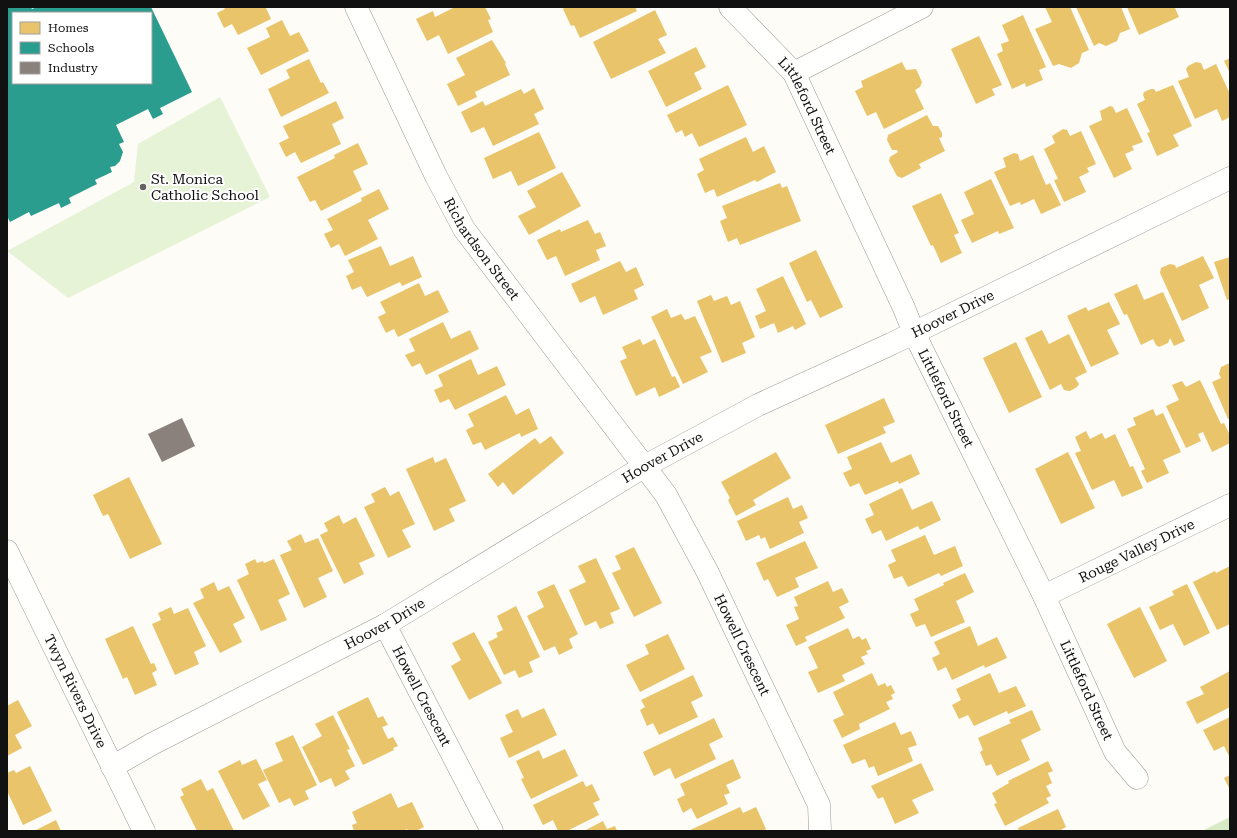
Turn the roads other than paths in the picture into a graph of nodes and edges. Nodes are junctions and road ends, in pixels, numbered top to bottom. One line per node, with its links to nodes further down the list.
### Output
1 (356, 7): 7 (street, Richardson Street)
2 (730, 7): 4 (street, Littleford Street)
3 (922, 7): 4 (street)
4 (794, 73): 6 (street, Littleford Street)
5 (1230, 178): 6 (street, Hoover Drive)
6 (914, 332): 7 (street, Hoover Drive); 10 (street, Littleford Street)
7 (645, 466): 11 (street, Hoover Drive); 16 (street, Howell Crescent)
8 (1230, 506): 10 (street, Rouge Valley Drive)
9 (7, 551): 12 (street, Twyn Rivers Drive)
10 (1044, 596): 13 (street, Littleford Street)
11 (385, 625): 12 (street, Hoover Drive); 15 (street, Howell Crescent)
12 (112, 767): 14 (street, Twyn Rivers Drive)
13 (1137, 778)
14 (144, 831)
15 (492, 831)
16 (820, 831)

